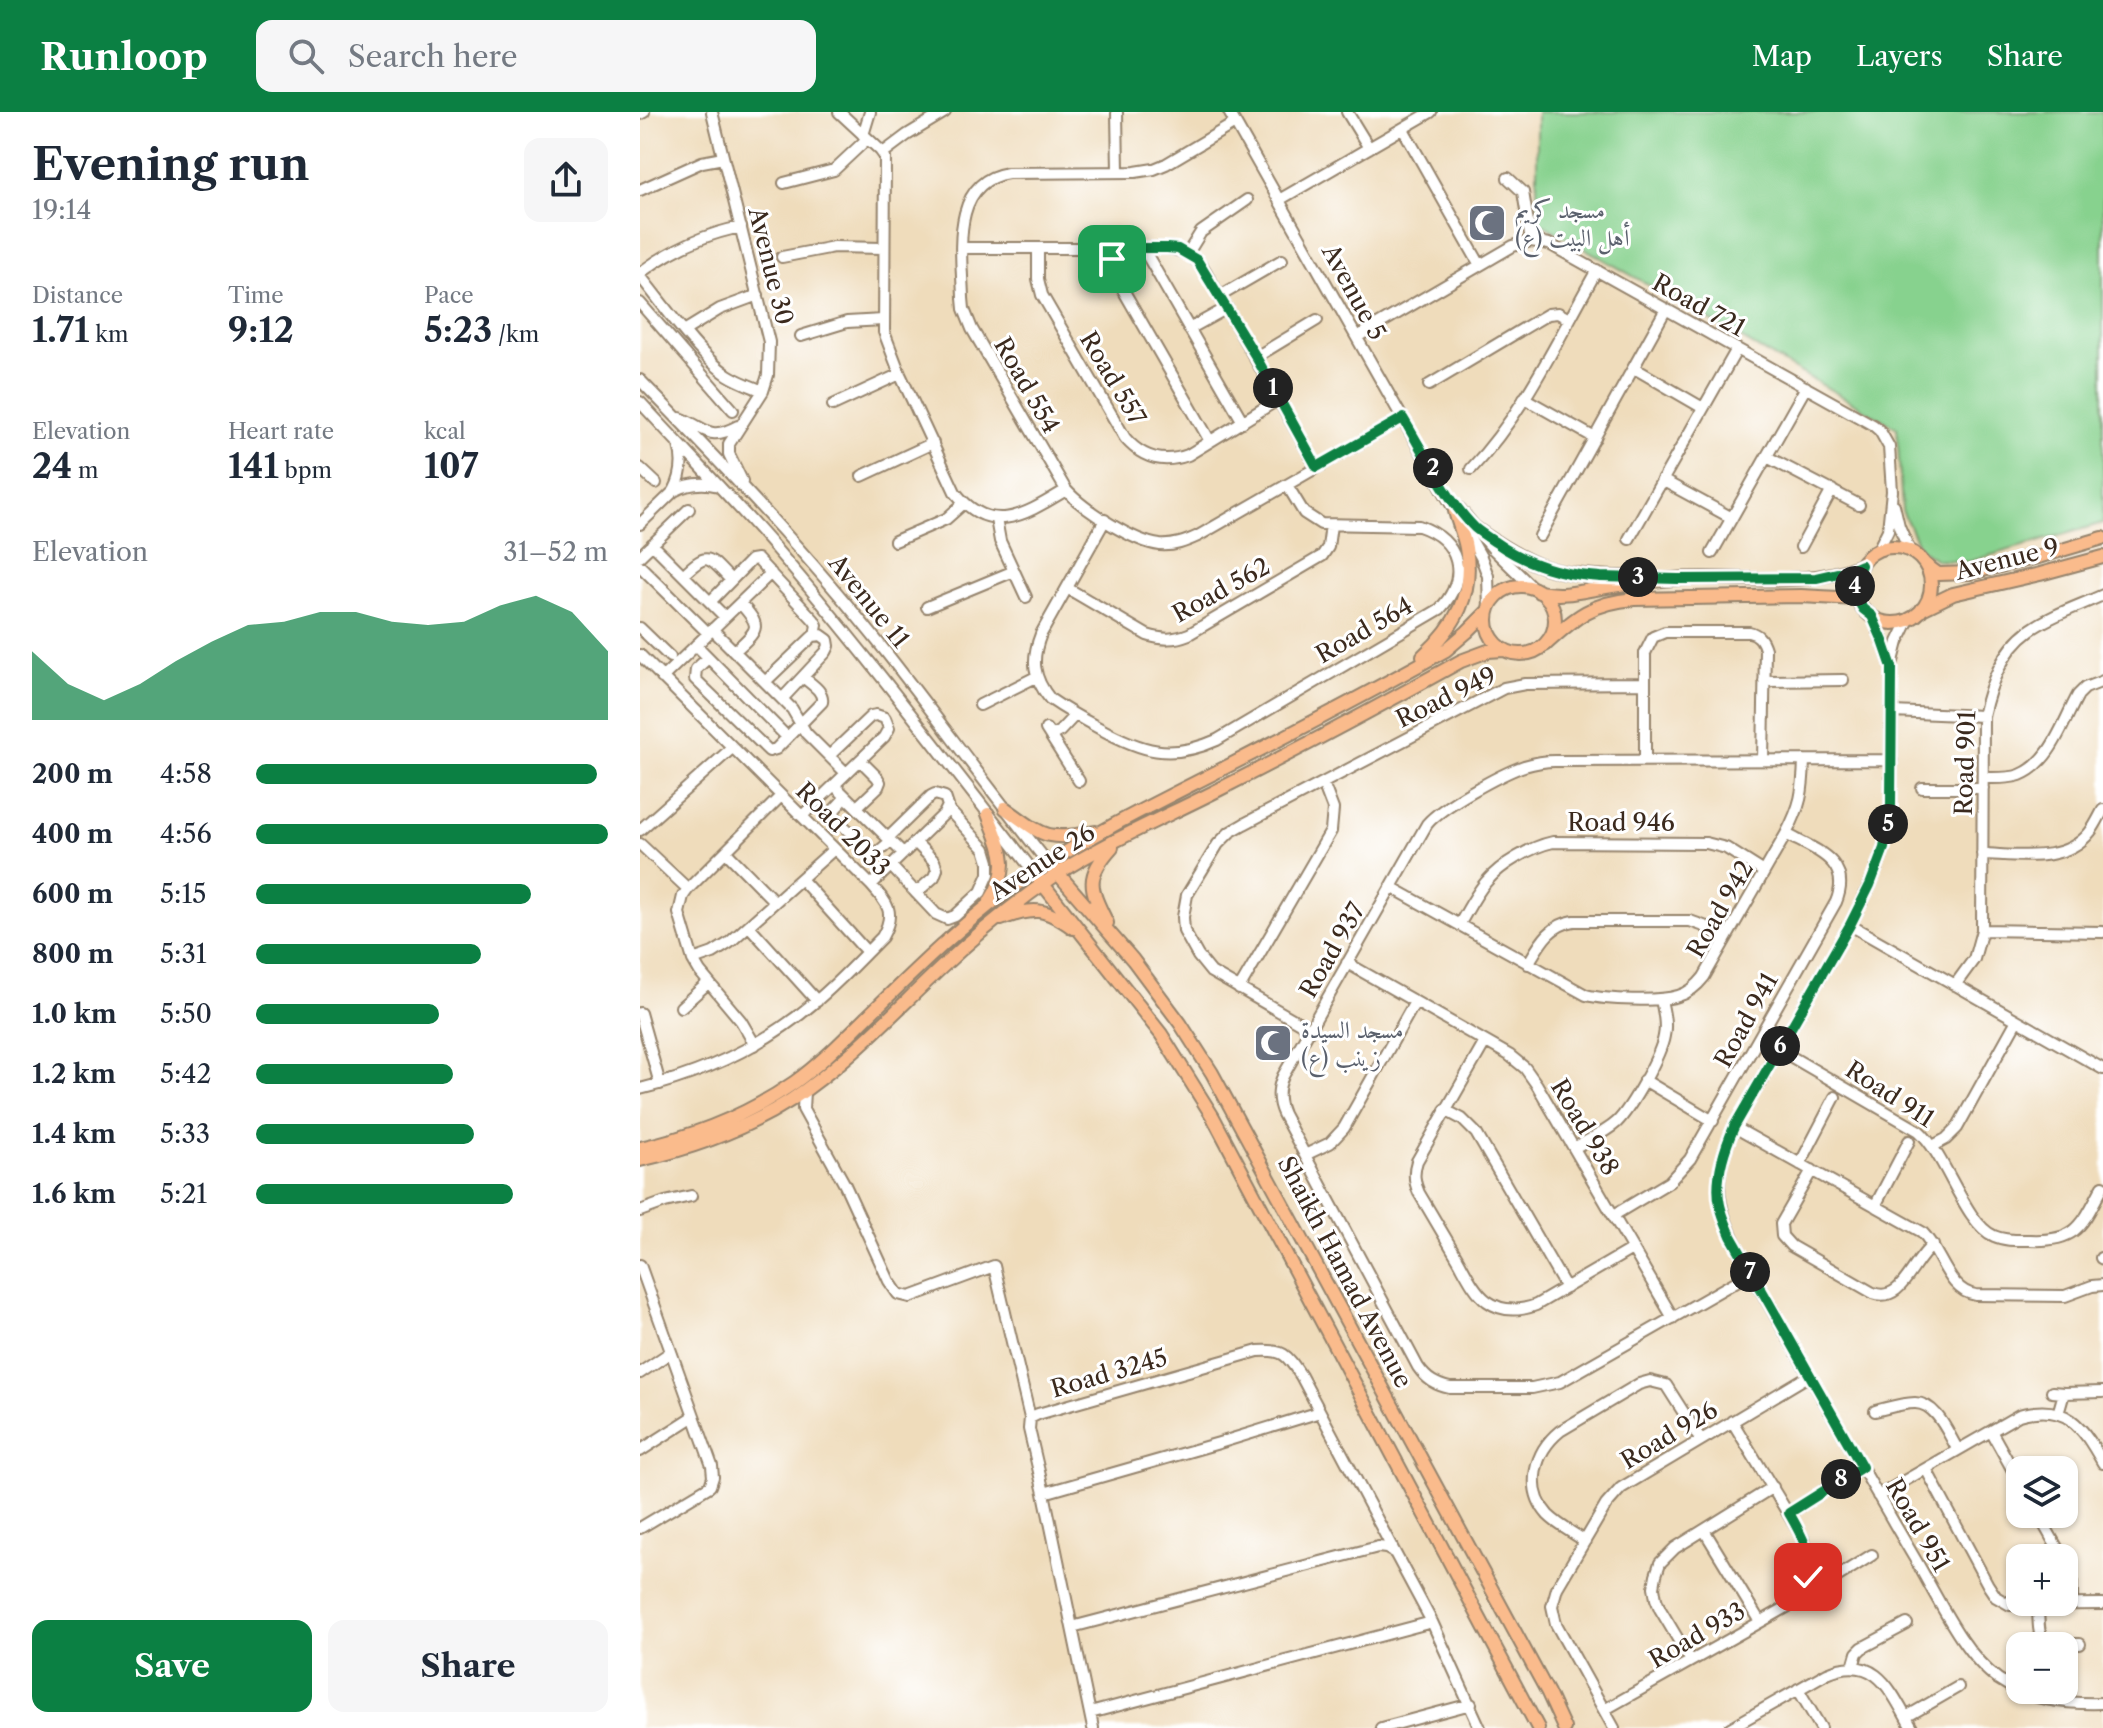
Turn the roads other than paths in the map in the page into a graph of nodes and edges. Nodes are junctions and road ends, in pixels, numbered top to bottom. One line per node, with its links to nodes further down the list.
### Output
1 (712, 112): 14 (street, Avenue 30)
2 (839, 112): 11 (street)
3 (870, 112): 11 (street)
4 (945, 112): 13 (street)
5 (1117, 112): 15 (street)
6 (1229, 112): 9 (street, Avenue 5)
7 (1347, 112): 12 (street)
8 (1431, 112): 10 (street)
9 (1235, 123): 15 (street, Road 554); 20 (street, Avenue 5)
10 (1403, 129): 12 (street); 31 (street)
11 (865, 137): 13 (street); 17 (street)
12 (1369, 148): 20 (street)
13 (883, 153): 23 (street)
14 (723, 158): 18 (street); 21 (street, Avenue 30)
15 (1118, 171): 24 (street, Road 554)
16 (1508, 178): 22 (street)
17 (784, 183)
18 (640, 190)
19 (1247, 200): 28 (street)
20 (1279, 200): 45 (street, Avenue 5)
21 (741, 227): 33 (street); 34 (street, Avenue 30)
22 (1531, 241): 31 (street); 32 (street, Road 721)
23 (883, 248): 29 (street); 40 (street)
24 (962, 248): 25 (street); 80 (street, Road 554)
25 (1038, 248): 26 (street); 67 (street, Road 557)
26 (1112, 248): 27 (street); 67 (street)
27 (1143, 248): 28 (street); 42 (street)
28 (1188, 253): 35 (street)
29 (782, 257)
30 (1282, 260): 35 (street)
31 (1480, 265): 45 (street)
32 (1597, 270): 38 (street, Road 721); 39 (street)
33 (640, 274): 43 (street)
34 (758, 295): 43 (street); 55 (street, Avenue 30)
35 (1220, 296): 37 (street)
36 (640, 303): 49 (street)
37 (1227, 308): 42 (street); 48 (street)
38 (1666, 309): 46 (street, Road 721); 50 (street)
39 (1569, 319): 53 (street); 56 (street)
40 (883, 320): 44 (street); 51 (street)
41 (1317, 320): 48 (street)
42 (1189, 329): 64 (street)
43 (684, 331): 47 (street)
44 (801, 336)
45 (1357, 337): 63 (street, Avenue 5)
46 (1737, 349): 54 (street, Road 721); 60 (street)
47 (705, 354): 49 (street); 55 (street)
48 (1256, 357): 57 (street)
49 (693, 365): 61 (street)
50 (1634, 368): 60 (street); 66 (street)
51 (900, 374): 59 (street); 69 (street)
52 (640, 380): 62 (street, Avenue 11)
53 (1429, 385)
54 (1806, 387): 70 (street); 84 (street, Road 721)
55 (763, 391): 65 (street, Avenue 30)
56 (1524, 398): 66 (street); 73 (street)
57 (1279, 399): 64 (street, Road 557); 71 (street)
58 (640, 402): 68 (street, Avenue 11)
59 (833, 405)
60 (1703, 408): 75 (street)
61 (733, 410)
62 (676, 416): 65 (street); 79 (street, Avenue 11)
63 (1403, 418): 71 (street, Road 554); 83 (street, Avenue 5)
64 (1243, 422): 67 (street, Road 557)
65 (740, 425): 79 (street, Avenue 30)
66 (1595, 438): 95 (street)
67 (1210, 441)
68 (678, 443): 78 (street, Avenue 11); 82 (street)
69 (933, 443): 74 (street); 85 (street)
70 (1767, 457): 81 (street); 89 (street)
71 (1317, 467): 77 (street, Road 554)
72 (640, 468): 76 (street)
73 (1471, 469)
74 (862, 476)
75 (1662, 480): 89 (street); 97 (street)
76 (656, 483)
77 (1287, 485): 91 (street, Road 554); 93 (street)
78 (719, 486): 82 (street); 173 (street, Avenue 11)
79 (743, 486): 170 (street, Avenue 11)
80 (1066, 490): 90 (street); 91 (street, Road 554)
81 (1832, 490): 86 (street); 100 (street)
82 (674, 491): 92 (street)
83 (1446, 491): 88 (street, Avenue 5); 94 (street, Avenue 5)
84 (1892, 491): 101 (street, Road 721); 102 (street, Road 721)
85 (964, 503): 90 (street); 98 (street)
86 (1859, 505)
87 (689, 509): 99 (street)
88 (1455, 511): 123 (street, Avenue 5); 138 (main road)
89 (1732, 518): 103 (street)
90 (996, 519): 109 (street)
91 (1105, 520): 114 (street)
92 (640, 524)
93 (1331, 525): 114 (street, Road 562); 150 (street, Road 564)
94 (1475, 528): 112 (main road); 115 (street, Avenue 5)
95 (1540, 536)
96 (2103, 538): 106 (main road, Avenue 9)
97 (1629, 539)
98 (895, 541)
99 (652, 544): 104 (street); 111 (street)
100 (1801, 547)
101 (1878, 550): 102 (main road); 107 (main road)
102 (1910, 551): 106 (main road)
103 (1712, 553)
104 (640, 556)
105 (2103, 557): 122 (main road, Avenue 9)
106 (1924, 563): 122 (main road)
107 (1861, 565): 112 (main road); 118 (main road)
108 (640, 566): 128 (street)
109 (1014, 571): 117 (street); 121 (street)
110 (771, 573): 113 (street); 120 (street); 129 (street)
111 (683, 575): 113 (street); 119 (street)
112 (1678, 579): 115 (main road)
113 (731, 580): 119 (street)
114 (1067, 588): 140 (street)
115 (1537, 590): 123 (main road); 131 (main road)
116 (2103, 595): 151 (street, Road 901)
117 (1026, 597)
118 (1857, 599): 124 (main road); 131 (main road)
119 (710, 602): 125 (street)
120 (740, 603): 125 (street); 133 (street)
121 (927, 607)
122 (1922, 609): 126 (main road)
123 (1488, 610): 132 (main road); 138 (main road, Avenue 26)
124 (1872, 616): 126 (main road); 137 (street, Road 951)
125 (725, 617): 128 (street)
126 (1909, 619): 137 (street, Road 951)
127 (640, 628): 135 (street)
128 (710, 631): 130 (street); 133 (street)
129 (815, 635): 139 (street); 143 (street)
130 (696, 645): 136 (street); 141 (street)
131 (1545, 645): 132 (main road)
132 (1504, 650): 179 (main road, Avenue 26)
133 (735, 651): 143 (street)
134 (640, 655): 141 (street, Road 2033)
135 (670, 657)
136 (708, 658): 153 (street); 153 (street)
137 (1892, 667): 149 (street, Road 951)
138 (1408, 671): 176 (main road, Avenue 26)
139 (803, 677): 147 (street); 152 (street)
140 (1036, 677): 148 (street); 150 (street, Road 564)
141 (662, 678): 154 (street, Road 2033)
142 (1843, 680): 144 (street)
143 (766, 681): 147 (street)
144 (1764, 681): 146 (street); 157 (street)
145 (2103, 681): 164 (street)
146 (1645, 683): 160 (street); 163 (street, Road 949)
147 (782, 699): 152 (street)
148 (980, 705)
149 (1893, 712): 151 (street); 159 (street, Road 951)
150 (1075, 715): 162 (street)
151 (1983, 716): 164 (street, Road 901)
152 (800, 724): 153 (street); 155 (street)
153 (787, 737)
154 (732, 748): 167 (street, Road 2033); 175 (street)
155 (829, 756): 156 (street); 161 (street)
156 (860, 760): 161 (street); 169 (street)
157 (1763, 760): 158 (street, Road 937); 160 (street, Road 937)
158 (1804, 760): 159 (street, Road 937); 177 (street, Road 942)
159 (1892, 760): 201 (street, Road 951)
160 (1645, 761): 194 (street, Road 937)
161 (846, 773): 165 (street)
162 (1079, 781)
163 (1323, 783): 214 (street); 214 (street, Road 949)
164 (1983, 783): 166 (street); 185 (street, Road 901)
165 (834, 785): 168 (street); 174 (street)
166 (1922, 788)
167 (781, 796): 174 (street, Road 2033); 183 (street)
168 (846, 797): 169 (street); 178 (street)
169 (857, 807): 178 (street)
170 (1005, 808): 176 (main road); 186 (street, Avenue 11)
171 (948, 809): 178 (street); 180 (street); 196 (street)
172 (2103, 810): 185 (street)
173 (988, 814): 188 (street, Avenue 11); 198 (main road)
174 (802, 816): 182 (street, Road 2033)
175 (640, 830)
176 (1106, 830): 186 (main road, Avenue 26)
177 (1786, 834): 189 (street, Road 942); 234 (street, Road 941)
178 (889, 840): 184 (street)
179 (1118, 840): 190 (main road, Avenue 26); 205 (main road)
180 (915, 842): 184 (street); 196 (street)
181 (640, 844): 195 (street)
182 (834, 849): 191 (street); 193 (street, Road 2033)
183 (726, 852): 195 (street); 197 (street)
184 (903, 853): 187 (street)
185 (1982, 854): 203 (street, Road 901)
186 (1048, 863): 188 (main road, Avenue 26); 190 (main road, Shaikh Hamad Avenue)
187 (890, 865): 193 (street); 196 (street)
188 (1034, 872): 192 (main road, Shaikh Hamad Avenue); 198 (main road, Avenue 26)
189 (1764, 872): 200 (street, Road 946); 207 (street, Road 942)
190 (1058, 874): 192 (main road, Avenue 26); 205 (main road, Shaikh Hamad Avenue)
191 (801, 879): 197 (street); 208 (street)
192 (1043, 884): 199 (main road, Avenue 26); 206 (main road, Shaikh Hamad Avenue)
193 (871, 885): 208 (street, Road 2033)
194 (1391, 887): 200 (street, Road 942); 210 (street, Road 937)
195 (688, 889): 209 (street)
196 (916, 893)
197 (775, 902): 202 (street)
198 (984, 910): 238 (main road, Avenue 26)
199 (991, 923): 206 (main road); 229 (main road, Avenue 26)
200 (1459, 925): 211 (street, Road 942)
201 (1850, 925): 213 (street); 224 (street, Road 951)
202 (749, 926): 209 (street); 216 (street)
203 (1982, 930): 204 (street); 213 (street, Road 901)
204 (2103, 932)
205 (1113, 937): 309 (main road, Shaikh Hamad Avenue)
206 (1086, 938): 308 (main road, Shaikh Hamad Avenue)
207 (1726, 938): 211 (street); 215 (street, Road 942)
208 (867, 952): 216 (street, Road 2033)
209 (693, 960): 212 (street)
210 (1347, 963): 217 (street, Road 938); 221 (street, Road 937)
211 (1528, 964): 215 (street, Road 942)
212 (708, 983): 218 (street); 223 (street)
213 (1955, 985): 220 (street)
214 (1239, 989): 221 (street, Road 949)
215 (1661, 999): 226 (street)
216 (817, 1001): 223 (street, Road 2033)
217 (1415, 1002): 222 (street, Road 938); 240 (street)
218 (681, 1007)
219 (640, 1013): 227 (street)
220 (2017, 1020): 225 (street); 237 (street)
221 (1310, 1029): 240 (street, Road 937)
222 (1485, 1042): 233 (street); 239 (street, Road 938)
223 (755, 1045): 227 (street, Road 2033)
224 (1778, 1049): 235 (street, Road 951); 237 (street, Road 911)
225 (2103, 1069)
226 (1644, 1080): 234 (street); 239 (street)
227 (660, 1084): 228 (street, Road 2033)
228 (640, 1089)
229 (804, 1091): 231 (main road, Avenue 26); 232 (street)
230 (1835, 1097): 242 (street)
231 (789, 1101): 232 (street); 241 (main road, Avenue 26)
232 (803, 1109): 267 (street)
233 (1445, 1110): 254 (street); 254 (street)
234 (1713, 1121): 248 (street, Road 941)
235 (1734, 1127): 242 (street); 252 (street, Road 951)
236 (1909, 1141): 246 (street)
237 (1933, 1146): 244 (street, Road 911)
238 (640, 1148)
239 (1574, 1148): 248 (street, Road 938)
240 (1305, 1155): 256 (street, Road 937)
241 (640, 1160)
242 (1800, 1164): 243 (street)
243 (1812, 1170): 246 (street); 249 (street)
244 (2103, 1186)
245 (691, 1196): 247 (street)
246 (1875, 1206): 249 (street)
247 (640, 1211)
248 (1614, 1215): 250 (street, Road 938)
249 (1933, 1245): 253 (street)
250 (1632, 1249): 254 (street); 256 (street, Road 938)
251 (640, 1265): 255 (street)
252 (1751, 1273): 256 (street, Road 937); 259 (street, Road 951)
253 (2103, 1285)
254 (1566, 1288)
255 (644, 1294): 257 (street)
256 (1673, 1318)
257 (671, 1352): 258 (street); 266 (street)
258 (640, 1373)
259 (1810, 1375): 268 (street, Road 926); 275 (street, Road 951)
260 (2052, 1392): 262 (street)
261 (2103, 1392): 262 (street)
262 (2064, 1393): 265 (street)
263 (1875, 1411): 271 (street)
264 (1320, 1412): 267 (street, Road 3245); 278 (street); 284 (street, Road 3245)
265 (2058, 1414): 269 (street); 274 (street)
266 (693, 1417): 272 (street); 281 (street)
267 (1030, 1418): 278 (street, Road 3245)
268 (1732, 1421): 270 (street, Road 926); 277 (street)
269 (1991, 1431): 271 (street); 273 (street)
270 (1701, 1440): 283 (street, Road 926); 283 (street)
271 (1958, 1450): 276 (street)
272 (640, 1451)
273 (2006, 1458)
274 (2103, 1463)
275 (1862, 1467): 279 (street, Road 951); 280 (street)
276 (1926, 1469): 279 (street); 287 (street)
277 (1773, 1487): 280 (street); 282 (street)
278 (1044, 1493): 294 (street, Road 3245)
279 (1878, 1496): 300 (street, Road 951)
280 (1789, 1513): 286 (street)
281 (640, 1528)
282 (1704, 1530): 292 (street); 296 (street)
283 (1585, 1541): 302 (street, Road 926)
284 (1395, 1553): 291 (street, Road 3245); 294 (street)
285 (1872, 1555): 286 (street, Road 933)
286 (1803, 1598): 292 (street, Road 933)
287 (2006, 1603)
288 (2103, 1604): 289 (street)
289 (2078, 1605)
290 (2038, 1616): 295 (street)
291 (1432, 1622): 301 (street, Road 3245); 303 (street)
292 (1760, 1622): 296 (street, Road 933)
293 (1907, 1624): 297 (street)
294 (1072, 1627): 303 (street, Road 3245)
295 (2080, 1644)
296 (1691, 1661): 302 (street, Road 933)
297 (1853, 1667): 299 (street); 304 (street)
298 (1958, 1687): 304 (street)
299 (1798, 1689): 311 (street); 312 (street)
300 (2103, 1703)
301 (1471, 1704): 306 (street); 307 (street, Road 3245)
302 (1604, 1710): 310 (street, Road 926)
303 (1090, 1713): 305 (street, Road 3245)
304 (1906, 1717): 313 (street)
305 (1093, 1728)
306 (1381, 1728)
307 (1480, 1728)
308 (1538, 1728)
309 (1564, 1728)
310 (1614, 1728)
311 (1731, 1728)
312 (1821, 1728)
313 (1912, 1728)

